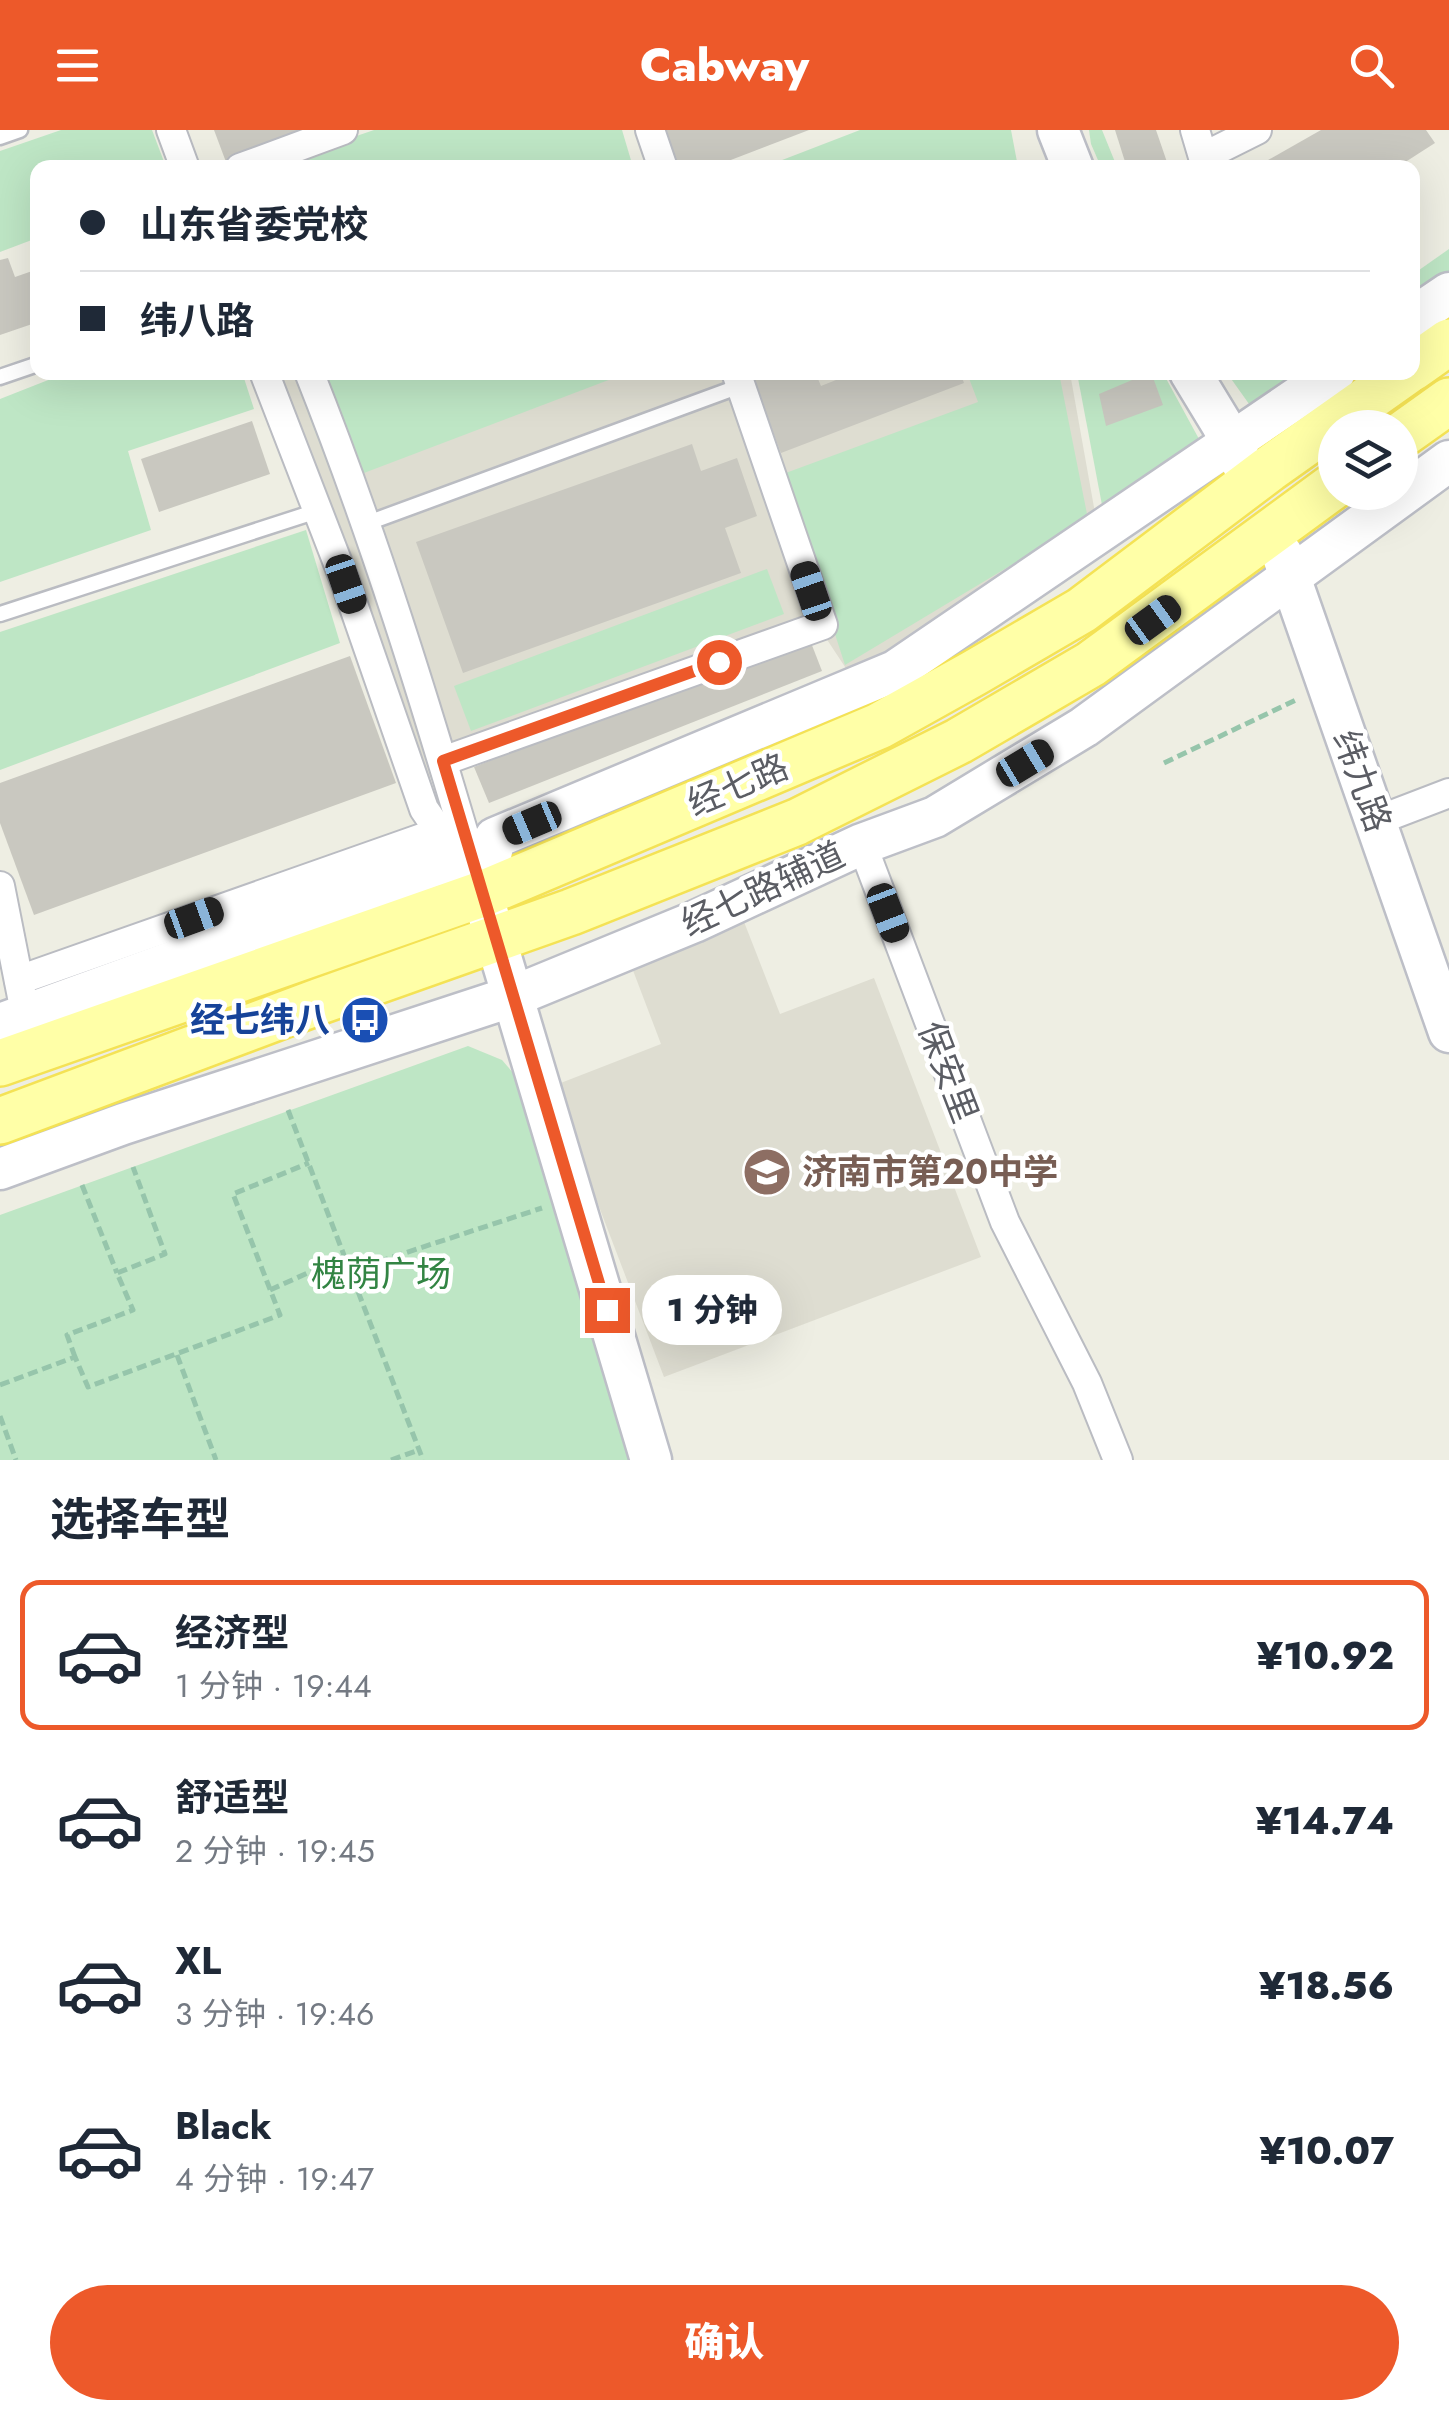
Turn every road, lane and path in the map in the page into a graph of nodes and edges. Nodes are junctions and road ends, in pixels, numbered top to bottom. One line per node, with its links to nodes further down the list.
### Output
1 (20, 130): 7 (lane)
2 (171, 130): 9 (street)
3 (343, 130): 10 (street)
4 (650, 130): 11 (street)
5 (1058, 130): 12 (street)
6 (1256, 130): 8 (street)
7 (0, 137)
8 (1193, 152)
9 (182, 160)
10 (262, 160)
11 (661, 160)
12 (1069, 160)
13 (1449, 293): 14 (street)
14 (1420, 313)
15 (1449, 342): 16 (main road)
16 (1420, 362)
17 (30, 367): 18 (lane)
18 (0, 377)
19 (267, 380): 31 (street)
20 (312, 380): 32 (street)
21 (735, 380): 32 (lane)
22 (738, 380): 37 (street)
23 (1195, 380): 29 (street)
24 (1327, 380): 29 (street)
25 (1392, 380): 29 (main road, 经七路)
26 (1449, 401): 27 (main road)
27 (1418, 423)
28 (1449, 461): 34 (street, 经七路辅道)
29 (1242, 464): 44 (main road, 经七路)
30 (1318, 498): 33 (main road, 经七路)
31 (317, 511): 35 (lane); 41 (street)
32 (365, 524): 37 (street)
33 (1276, 531): 34 (street, 纬九路); 45 (main road, 经七路)
34 (1289, 577): 36 (street, 纬九路); 42 (street, 经七路辅道)
35 (0, 614)
36 (1328, 685): 38 (path); 40 (street, 纬九路)
37 (443, 761): 44 (street)
38 (1164, 763)
39 (1449, 794): 40 (street)
40 (1376, 821): 48 (street, 纬九路)
41 (439, 832): 44 (street); 47 (street)
42 (862, 844): 46 (street, 经七路辅道); 71 (street, 保安里)
43 (0, 886): 47 (street)
44 (482, 894): 45 (street); 47 (street); 49 (main road, 经七路)
45 (497, 938): 46 (street); 51 (main road, 经七路)
46 (514, 996): 54 (street, 经七路辅道); 56 (street)
47 (15, 1006)
48 (1449, 1032)
49 (0, 1062)
50 (288, 1110): 52 (path)
51 (0, 1121)
52 (309, 1163): 57 (path); 60 (path)
53 (132, 1167): 59 (path)
54 (0, 1169)
55 (82, 1185): 59 (path)
56 (574, 1198): 58 (path); 70 (street)
57 (345, 1256): 58 (path); 60 (path)
58 (350, 1271): 65 (path)
59 (117, 1273): 62 (path)
60 (270, 1290): 61 (path)
61 (177, 1354): 62 (path); 67 (path)
62 (76, 1357): 63 (path)
63 (0, 1385)
64 (0, 1416): 66 (path)
65 (420, 1450): 68 (path); 69 (path)
66 (16, 1460)
67 (216, 1460)
68 (391, 1460)
69 (423, 1460)
70 (651, 1460)
71 (1118, 1460)

